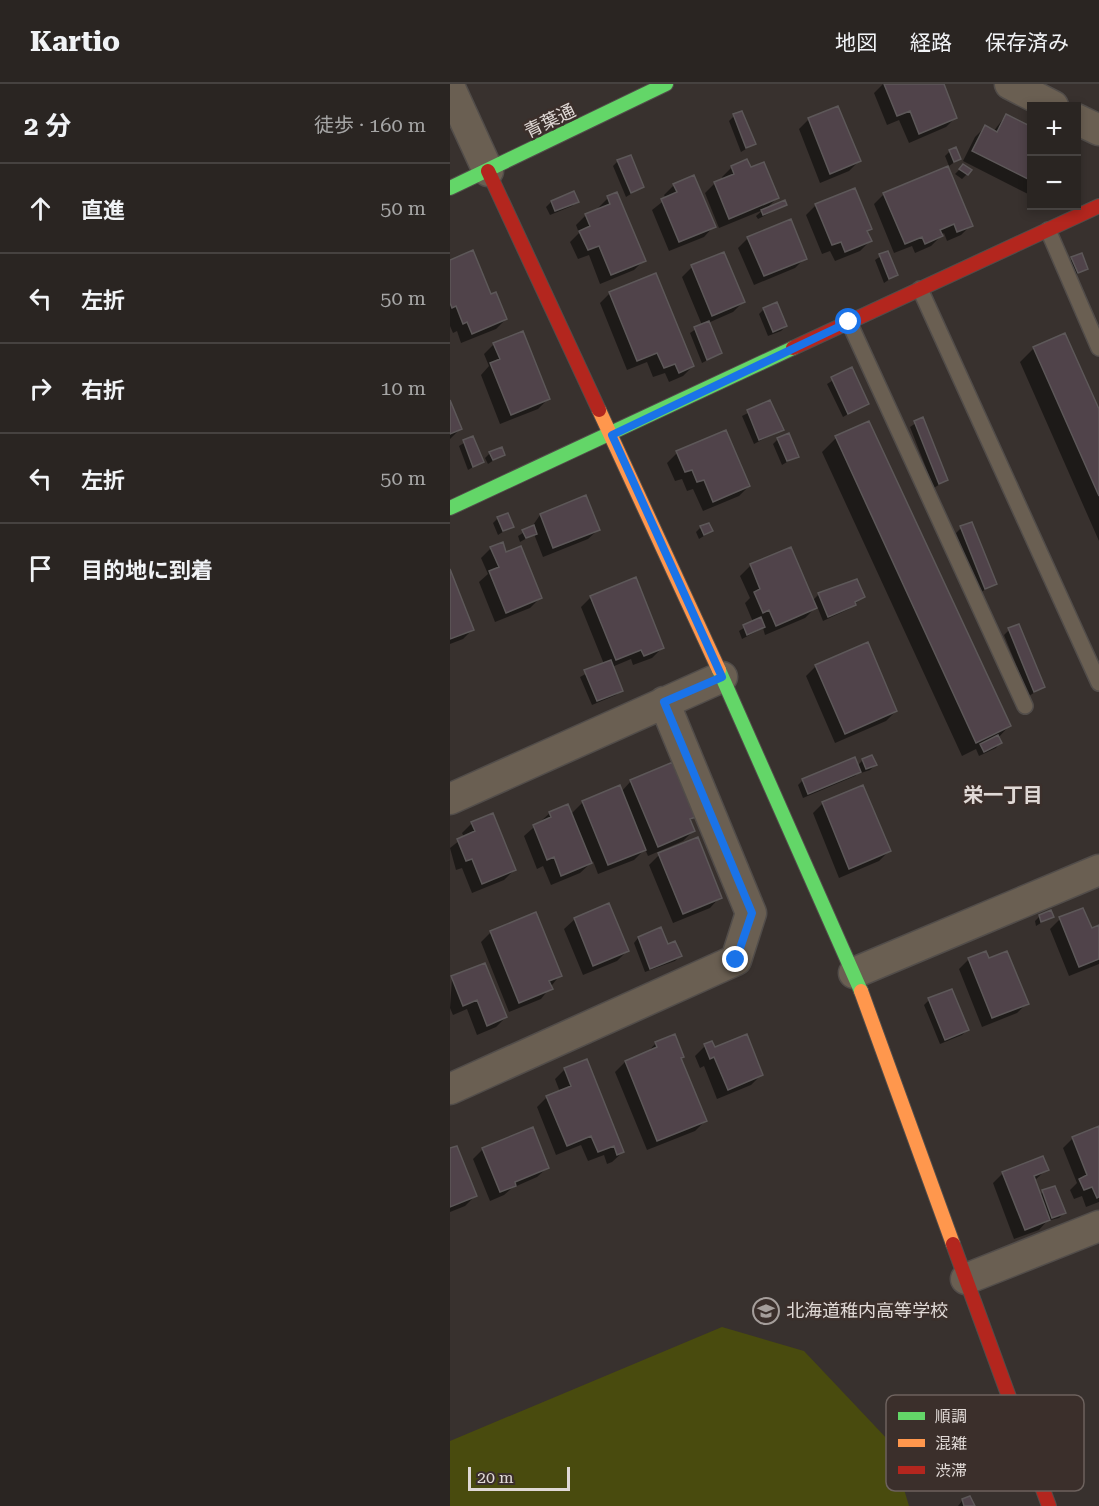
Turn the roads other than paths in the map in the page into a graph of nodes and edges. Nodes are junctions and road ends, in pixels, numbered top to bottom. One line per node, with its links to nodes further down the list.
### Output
1 (666, 84): 7 (street, 青葉通)
2 (1010, 84): 4 (street)
3 (450, 88): 7 (street)
4 (1045, 102)
5 (1081, 120): 6 (street)
6 (1099, 130)
7 (488, 171): 8 (street, 青葉通); 14 (street)
8 (450, 188)
9 (1099, 206): 10 (street)
10 (1048, 230): 11 (street); 13 (lane)
11 (920, 290): 12 (street); 17 (lane)
12 (849, 322): 14 (street); 19 (lane)
13 (1099, 348)
14 (612, 435): 15 (street); 16 (street)
15 (450, 508)
16 (722, 677): 18 (street); 22 (street)
17 (1099, 683)
18 (664, 702): 20 (street); 23 (street)
19 (1025, 706)
20 (450, 799)
21 (1099, 870): 22 (street)
22 (854, 973): 25 (street)
23 (450, 1089)
24 (1099, 1226): 25 (street)
25 (966, 1279): 26 (street)
26 (1008, 1395)
27 (1044, 1491): 28 (street)
28 (1049, 1506)

